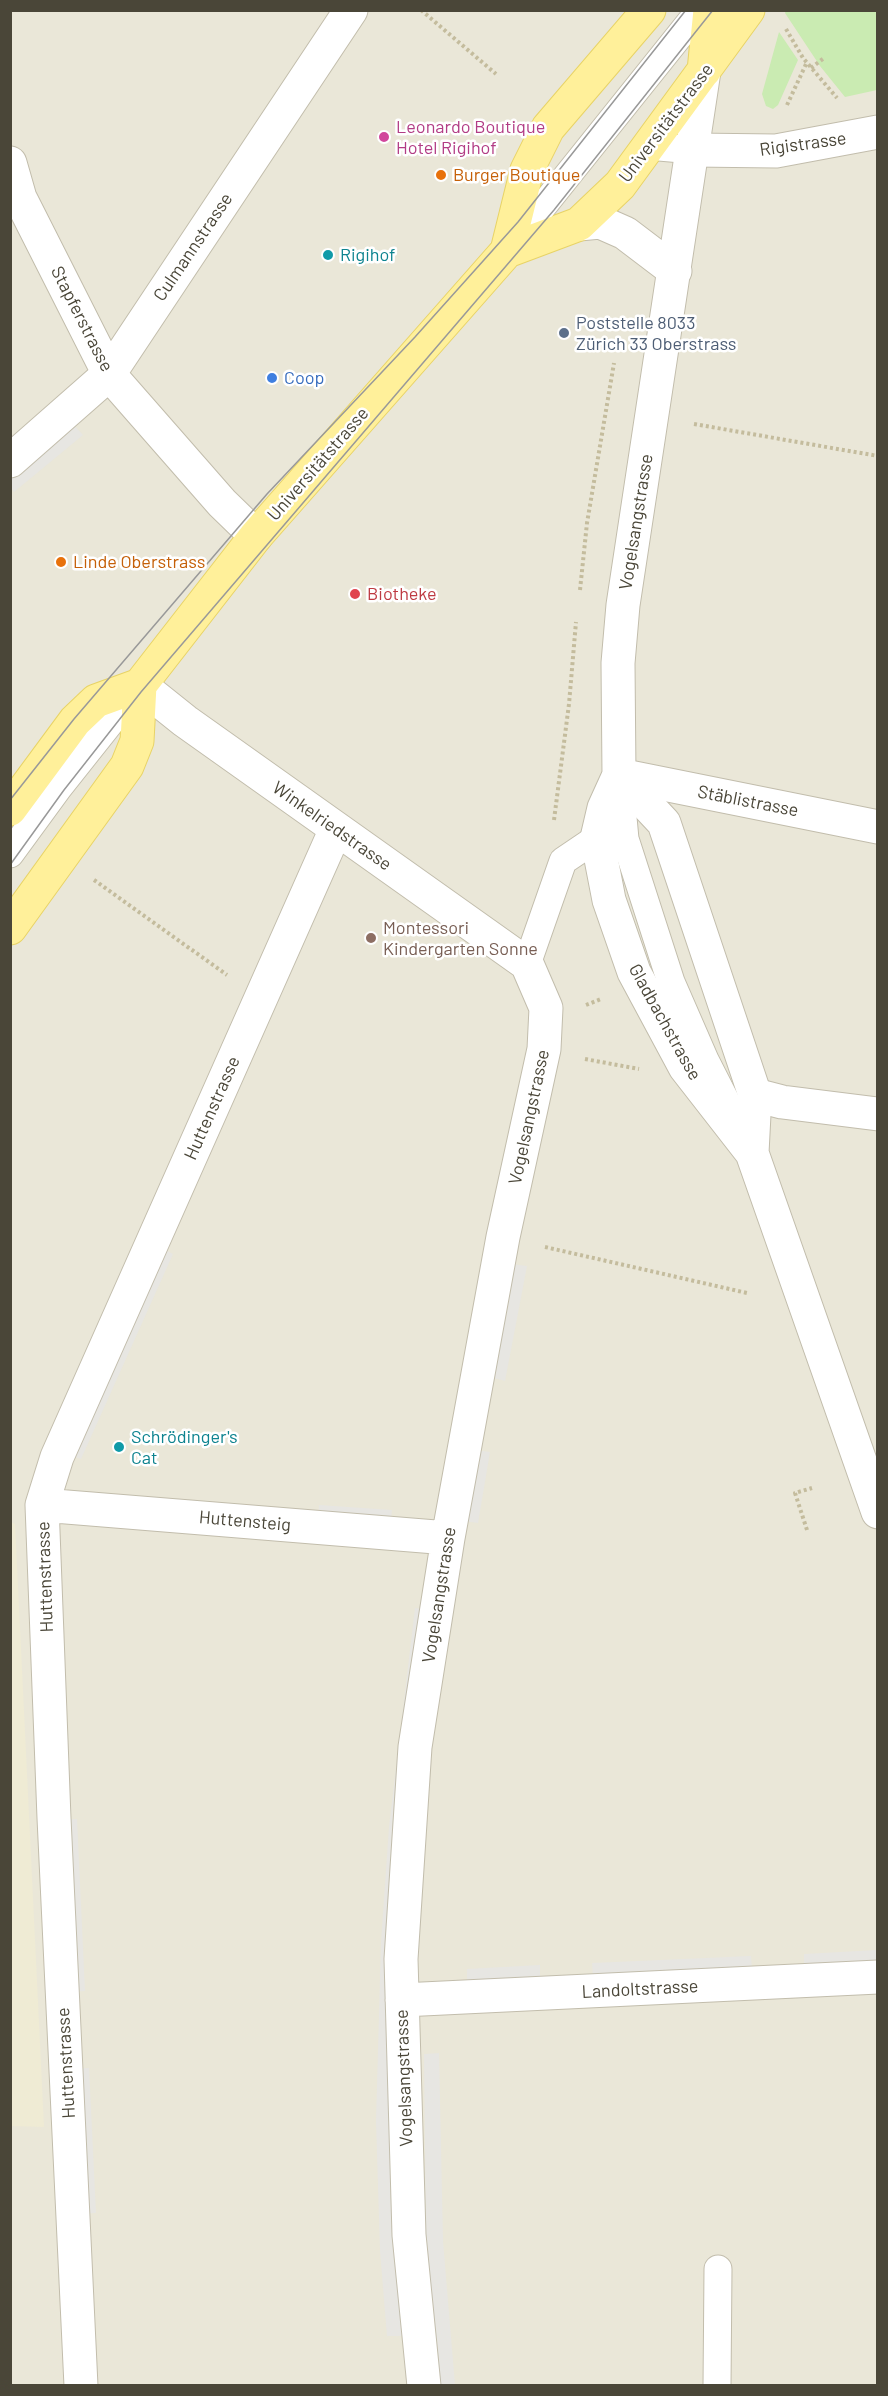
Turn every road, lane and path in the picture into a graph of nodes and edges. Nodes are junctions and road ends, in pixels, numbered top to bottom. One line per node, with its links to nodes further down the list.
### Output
1 (351, 10): 22 (street, Culmannstrasse)
2 (421, 10): 12 (path)
3 (650, 10): 20 (main road, Universitätstrasse)
4 (700, 10): 20 (lane, Universitätstrasse)
5 (710, 10): 11 (main road)
6 (748, 10): 11 (main road, Universitätstrasse)
7 (795, 43): 9 (path)
8 (824, 58): 10 (path)
9 (807, 62): 10 (path); 14 (path)
10 (811, 68): 13 (path)
11 (704, 71): 16 (main road, Universitätstrasse); 17 (street, Vogelsangstrasse)
12 (496, 74)
13 (838, 100)
14 (784, 111)
15 (878, 132): 17 (street, Rigistrasse)
16 (648, 146): 17 (lane); 19 (main road, Universitätstrasse)
17 (693, 150): 21 (street, Vogelsangstrasse)
18 (10, 163): 22 (street, Stapferstrasse)
19 (579, 224): 20 (main road, Universitätstrasse); 21 (street)
20 (507, 251): 26 (main road, Universitätstrasse)
21 (675, 271): 28 (street, Vogelsangstrasse)
22 (109, 374): 25 (street, Culmannstrasse); 26 (street, Stapferstrasse)
23 (694, 423): 24 (path)
24 (878, 456)
25 (10, 461)
26 (256, 536): 27 (main road, Universitätstrasse)
27 (140, 685): 29 (main road); 31 (street, Winkelriedstrasse); 33 (lane, Universitätstrasse); 35 (main road)
28 (619, 775): 30 (street, Stäblistrasse); 32 (street, Gladbachstrasse); 40 (street, Gladbachstrasse); 42 (lane, Gladbachstrasse)
29 (10, 810)
30 (878, 827)
31 (336, 829): 36 (street, Winkelriedstrasse); 37 (street, Huttenstrasse)
32 (597, 838): 36 (lane); 42 (street, Gladbachstrasse)
33 (10, 854)
34 (88, 876): 37 (path)
35 (10, 928)
36 (527, 964): 43 (street, Vogelsangstrasse)
37 (264, 993): 46 (street, Huttenstrasse)
38 (580, 1058): 39 (path)
39 (643, 1070)
40 (755, 1095): 41 (street); 42 (street, Gladbachstrasse)
41 (878, 1114)
42 (752, 1153): 47 (street, Gladbachstrasse)
43 (503, 1237): 44 (path); 49 (street, Vogelsangstrasse)
44 (747, 1293)
45 (812, 1488): 48 (path)
46 (42, 1504): 49 (street, Huttensteig); 53 (street, Huttenstrasse)
47 (878, 1512)
48 (807, 1530)
49 (448, 1538): 51 (street, Vogelsangstrasse)
50 (878, 1977): 51 (street, Landoltstrasse)
51 (402, 2000): 54 (street, Vogelsangstrasse)
52 (718, 2269): 55 (lane)
53 (81, 2385)
54 (424, 2385)
55 (717, 2385)

